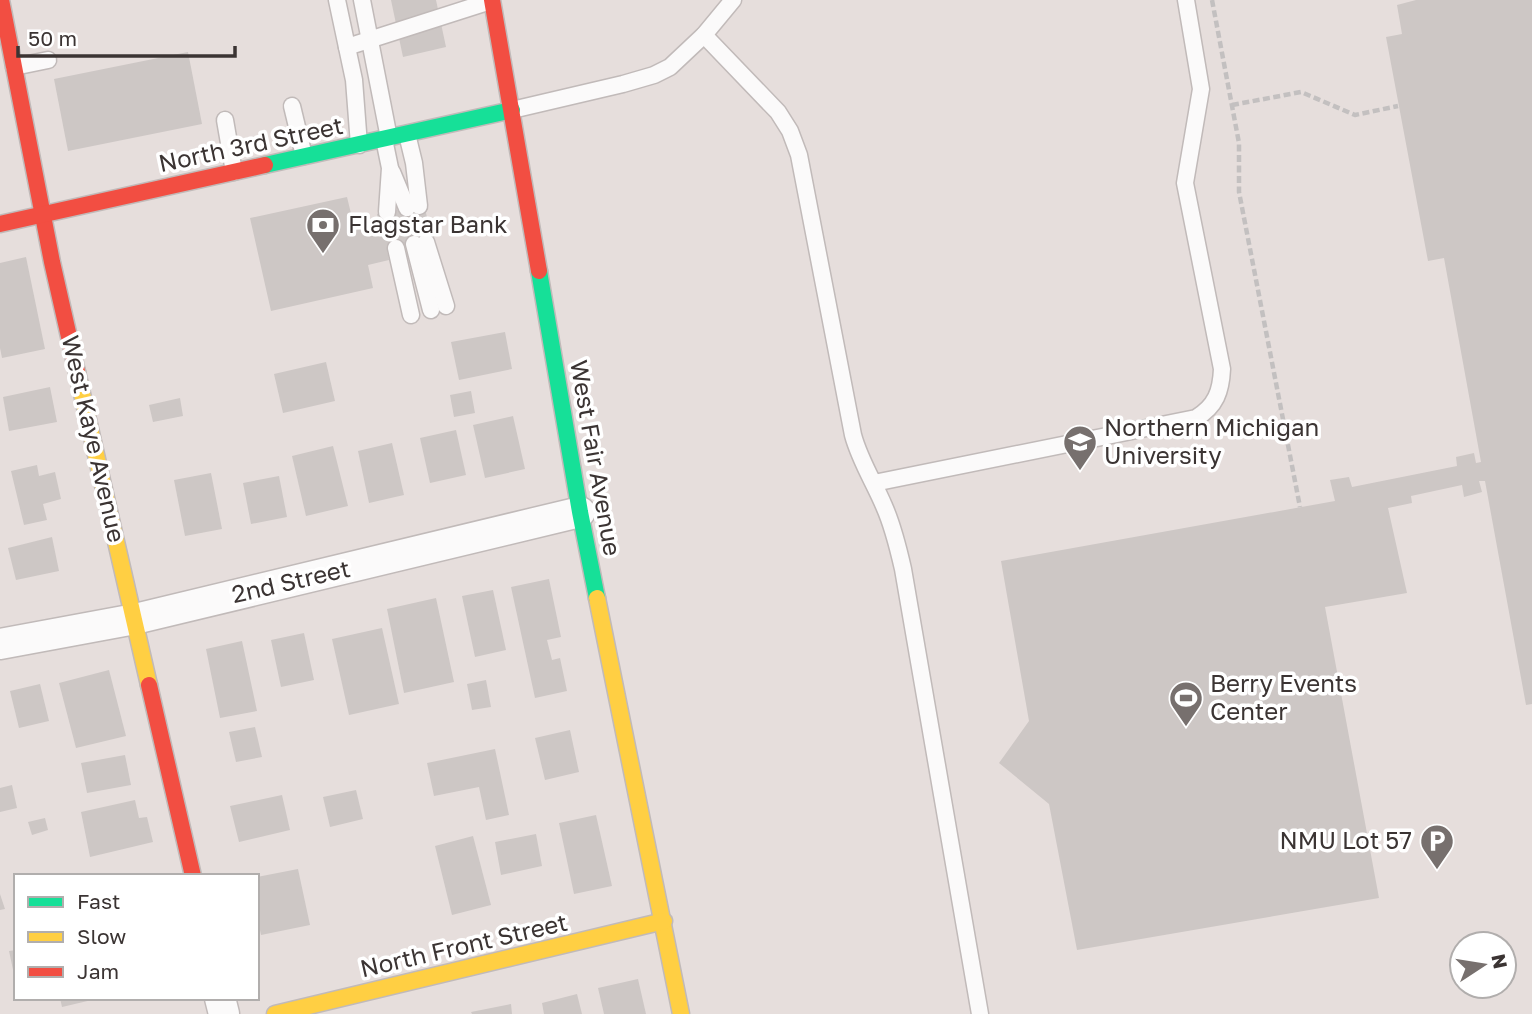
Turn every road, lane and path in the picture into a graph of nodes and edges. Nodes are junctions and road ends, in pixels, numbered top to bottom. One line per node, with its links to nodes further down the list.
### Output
1 (1, 0): 12 (street, West Kaye Avenue)
2 (362, 0): 9 (lane)
3 (733, 0): 8 (lane)
4 (1186, 0): 31 (lane)
5 (1212, 0): 13 (path)
6 (343, 1): 10 (lane)
7 (492, 1): 9 (lane); 16 (street, West Fair Avenue)
8 (704, 34): 16 (lane); 31 (lane)
9 (370, 40): 10 (lane); 19 (lane)
10 (347, 47): 20 (lane)
11 (48, 60): 12 (lane)
12 (14, 66): 25 (street, West Kaye Avenue)
13 (1232, 105): 15 (path); 32 (path)
14 (292, 106): 21 (lane)
15 (1398, 106)
16 (512, 110): 18 (street, North 3rd Street); 33 (street, West Fair Avenue)
17 (225, 120): 23 (lane)
18 (407, 134): 19 (street, North 3rd Street); 22 (lane)
19 (387, 138): 20 (street, North 3rd Street); 22 (lane)
20 (359, 145): 21 (street, North 3rd Street)
21 (304, 156): 23 (street, North 3rd Street)
22 (390, 168): 24 (lane)
23 (234, 172): 25 (street, North 3rd Street)
24 (387, 212)
25 (43, 214): 26 (street, North 3rd Street); 34 (street, West Kaye Avenue)
26 (0, 224)
27 (420, 243): 29 (lane)
28 (396, 248): 30 (lane)
29 (439, 308)
30 (411, 314)
31 (874, 483): 40 (lane)
32 (1300, 507)
33 (580, 512): 34 (street, 2nd Street); 37 (street, West Fair Avenue)
34 (135, 619): 35 (street, 2nd Street); 36 (street, West Kaye Avenue)
35 (0, 644)
36 (193, 874)
37 (664, 921): 38 (street, North Front Street); 39 (street, West Fair Avenue)
38 (275, 1014)
39 (681, 1014)
40 (980, 1014)

